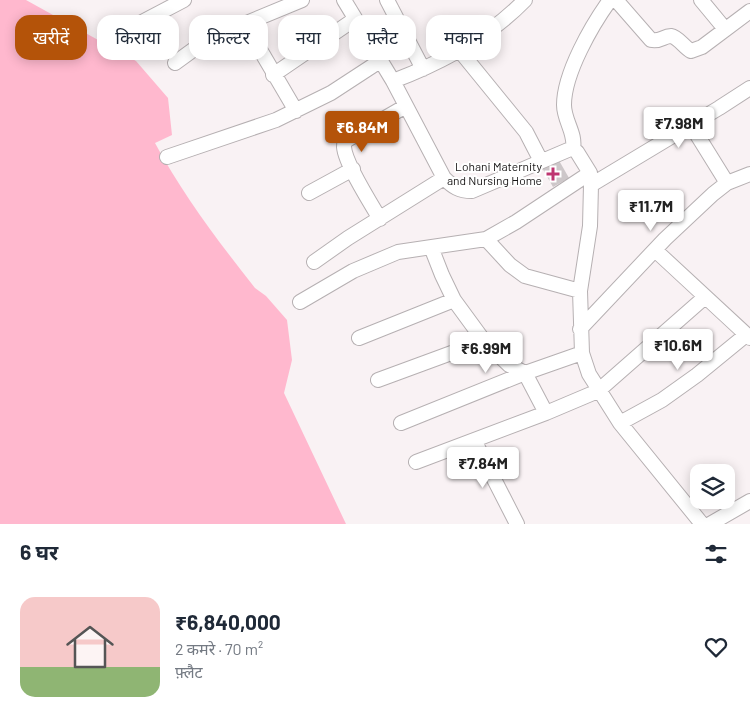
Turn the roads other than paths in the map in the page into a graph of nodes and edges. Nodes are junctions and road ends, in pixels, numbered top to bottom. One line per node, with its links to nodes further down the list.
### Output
1 (184, 0): 10 (street)
2 (302, 0): 11 (street)
3 (344, 0): 12 (street)
4 (387, 0): 22 (street)
5 (524, 0): 13 (street)
6 (610, 0): 29 (street)
7 (616, 0): 15 (street)
8 (701, 0): 15 (street)
9 (750, 11): 15 (street)
10 (155, 15)
11 (266, 15)
12 (353, 15)
13 (501, 20)
14 (349, 23): 23 (street)
15 (725, 29)
16 (189, 52): 21 (street)
17 (265, 60): 23 (street)
18 (442, 60): 22 (street)
19 (467, 60): 31 (street)
20 (380, 61): 24 (street); 27 (street)
21 (175, 63)
22 (423, 70): 24 (street)
23 (273, 75): 27 (street)
24 (393, 81): 26 (street)
25 (750, 88): 28 (street)
26 (406, 106): 32 (street); 34 (street)
27 (296, 110): 30 (street)
28 (691, 125): 35 (street); 36 (street)
29 (573, 149): 31 (street); 35 (street)
30 (167, 156)
31 (541, 161): 34 (street)
32 (353, 169): 37 (street); 38 (street)
33 (750, 174): 36 (street)
34 (444, 178): 38 (street)
35 (590, 179): 39 (street); 43 (street)
36 (727, 184): 41 (street)
37 (309, 193)
38 (380, 219): 42 (street)
39 (486, 239): 40 (street); 43 (street)
40 (431, 246): 45 (street); 46 (street)
41 (654, 250): 44 (street); 47 (street)
42 (314, 262)
43 (580, 291): 47 (street)
44 (705, 297): 48 (street); 54 (street)
45 (454, 300): 49 (street); 50 (street)
46 (300, 302)
47 (580, 328): 51 (street)
48 (746, 332): 57 (street)
49 (359, 338)
50 (484, 341): 52 (street); 53 (street)
51 (582, 353): 52 (street); 54 (street)
52 (525, 373): 55 (street); 56 (street)
53 (378, 380)
54 (598, 391): 55 (street); 57 (street)
55 (546, 414): 58 (street)
56 (402, 423)
57 (620, 423): 62 (street)
58 (474, 440): 59 (street); 61 (street)
59 (416, 462)
60 (750, 502): 63 (street)
61 (517, 524)
62 (702, 524)
63 (710, 524)

